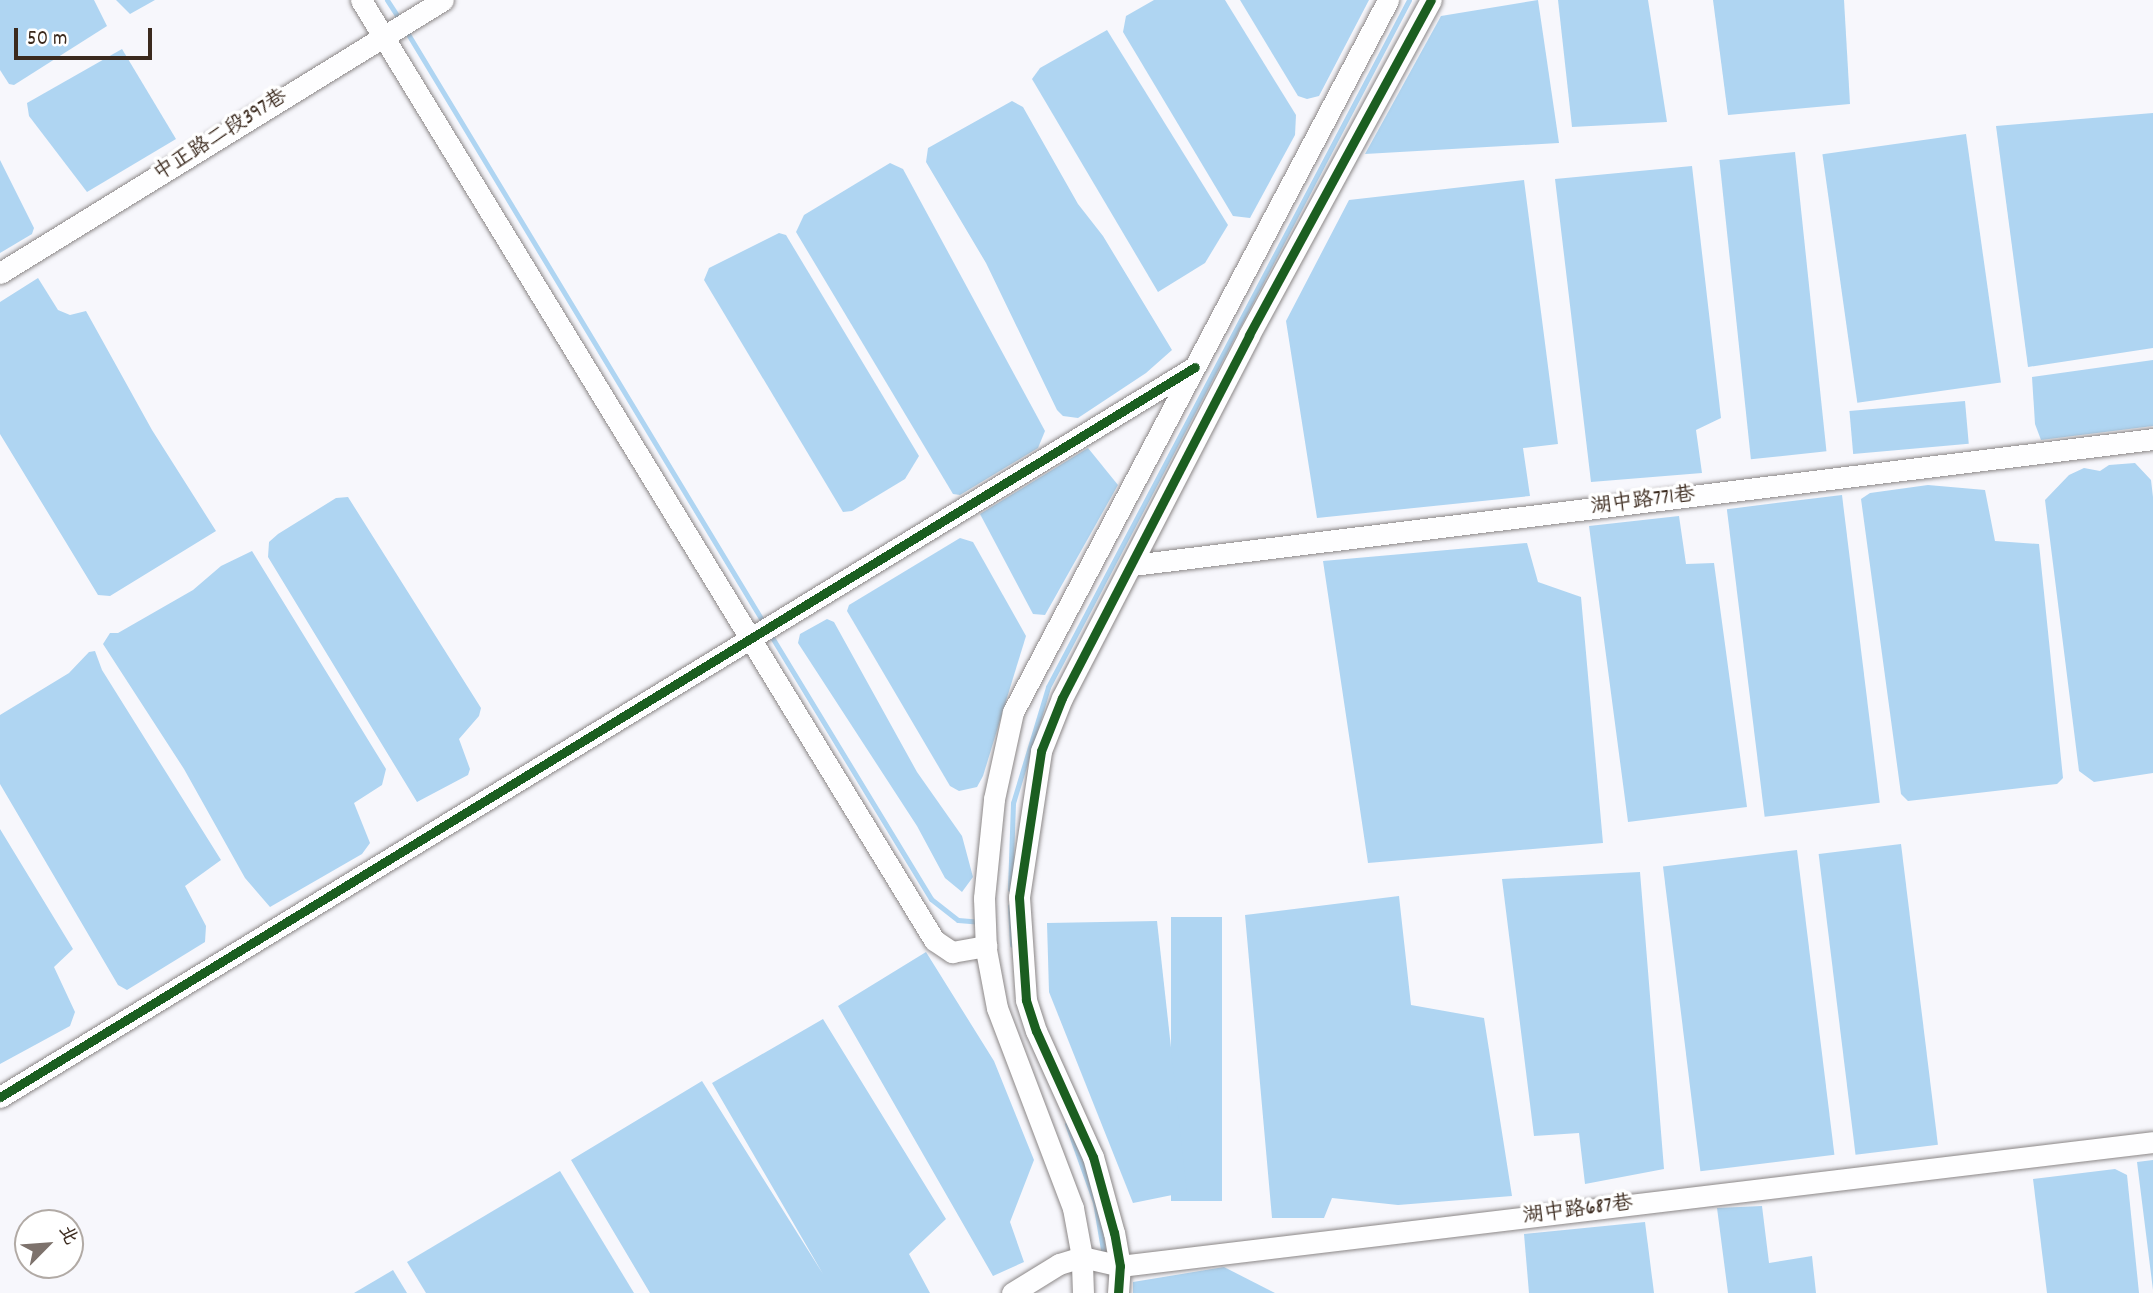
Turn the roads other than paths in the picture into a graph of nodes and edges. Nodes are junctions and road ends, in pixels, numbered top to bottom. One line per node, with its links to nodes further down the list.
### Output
1 (361, 0): 5 (street)
2 (443, 0): 5 (street, 中正路二段397巷)
3 (1388, 0): 7 (street)
4 (1431, 0): 9 (street)
5 (383, 36): 6 (street, 中正路二段397巷); 10 (street)
6 (0, 273)
7 (1195, 367): 10 (street); 11 (street)
8 (2153, 439): 9 (street, 湖中路771巷)
9 (1133, 565): 15 (street)
10 (752, 636): 11 (street); 12 (street)
11 (986, 946): 14 (street)
12 (0, 1097)
13 (2153, 1142): 15 (street, 湖中路687巷)
14 (1083, 1257): 15 (street, 湖中路687巷); 16 (street); 17 (street)
15 (1120, 1266): 18 (street)
16 (1012, 1293)
17 (1083, 1293)
18 (1118, 1293)

